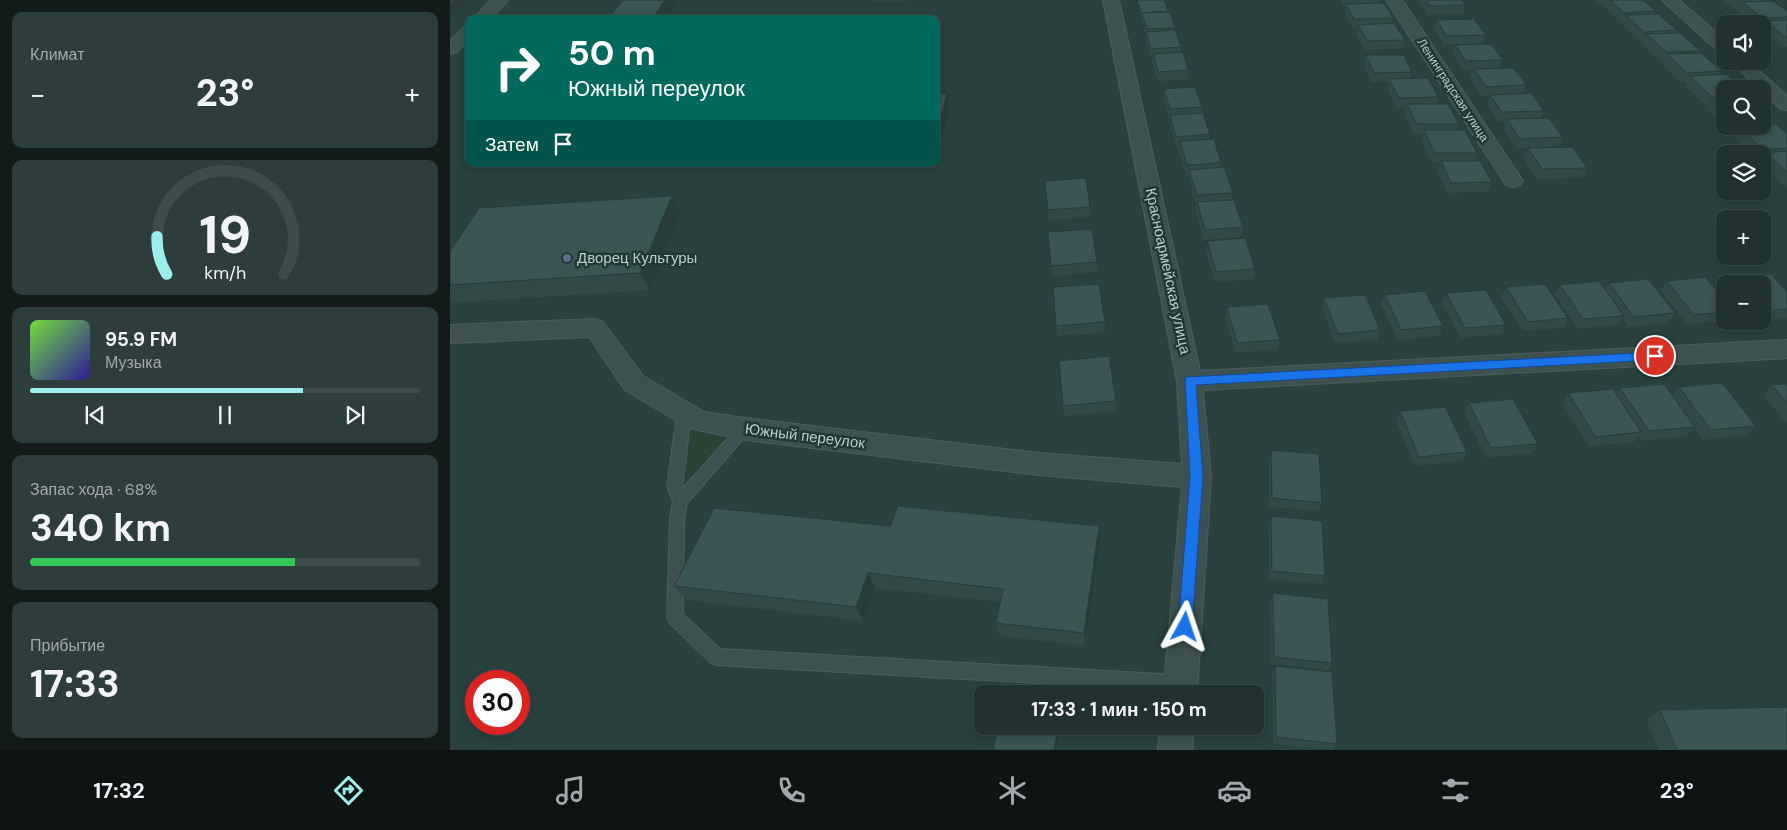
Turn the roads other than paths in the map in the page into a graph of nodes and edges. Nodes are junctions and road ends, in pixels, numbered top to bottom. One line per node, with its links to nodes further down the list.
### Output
1 (500, 0): 5 (street)
2 (1111, 0): 14 (street, Красноармейская улица)
3 (1394, 0): 11 (street, Ленинградская улица)
4 (1670, 0): 7 (street)
5 (485, 15)
6 (465, 35): 8 (street)
7 (1716, 41)
8 (450, 49)
9 (1748, 70): 10 (street)
10 (1787, 105)
11 (1513, 181)
12 (450, 334): 15 (street, Южный переулок)
13 (1787, 348): 14 (street)
14 (1190, 380): 17 (street, Красноармейская улица)
15 (684, 412): 16 (street, Южный переулок); 18 (lane)
16 (746, 429): 17 (street, Южный переулок); 18 (lane)
17 (1197, 477): 20 (street, Красноармейская улица)
18 (680, 501): 19 (lane)
19 (1135, 685)
20 (1180, 685)
21 (1176, 735): 22 (street)
22 (1175, 750)

